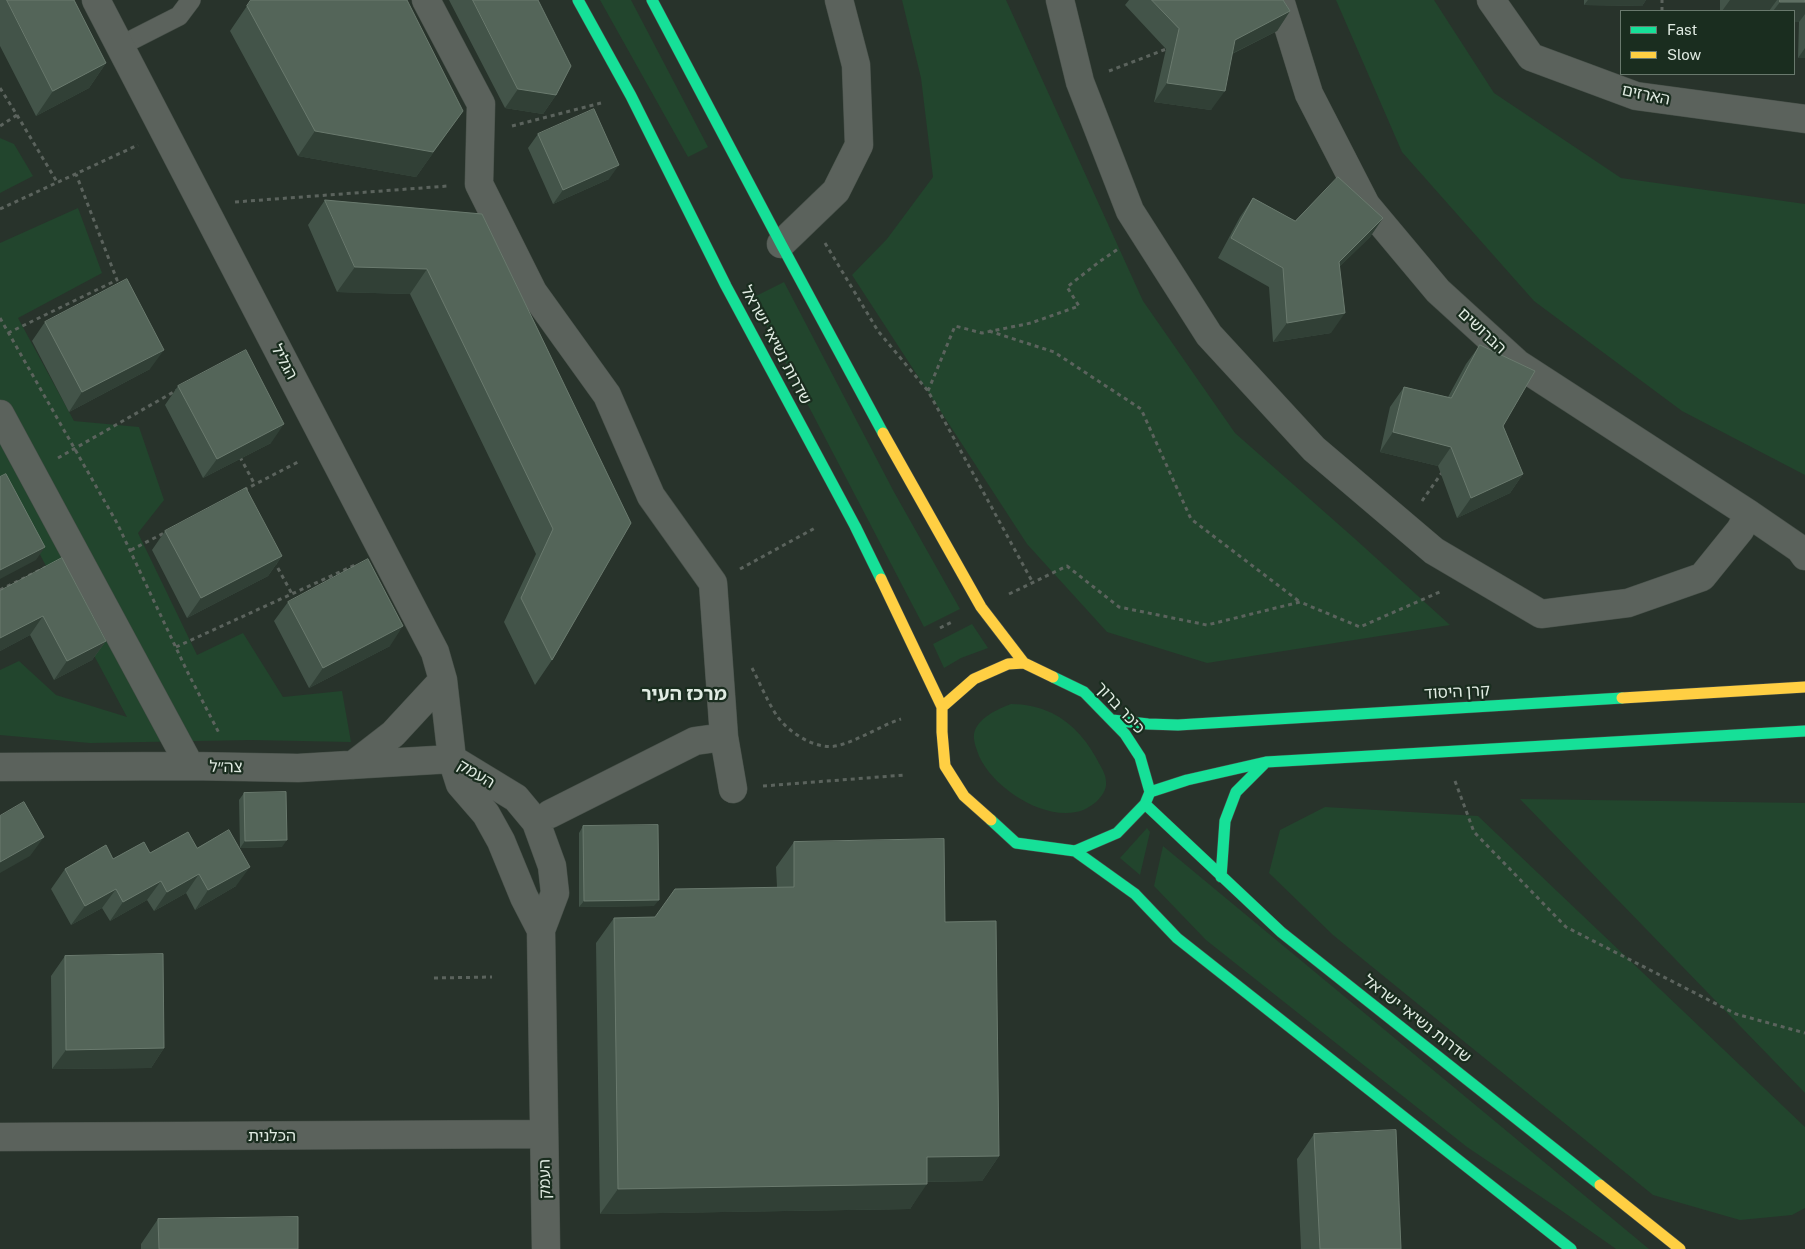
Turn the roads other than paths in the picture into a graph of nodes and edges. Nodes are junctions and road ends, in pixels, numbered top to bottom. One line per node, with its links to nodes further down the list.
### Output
1 (96, 0): 10 (street, הגליל)
2 (191, 0): 10 (lane)
3 (426, 0): 22 (street)
4 (578, 0): 19 (main road, שדרות נשיאי ישראל)
5 (652, 0): 12 (main road)
6 (839, 0): 12 (street)
7 (1060, 0): 14 (street)
8 (1280, 0): 14 (street, הברושים)
9 (1491, 0): 11 (street, הארזים)
10 (120, 46): 17 (street, הגליל)
11 (1805, 119)
12 (781, 244): 16 (main road)
13 (0, 414): 26 (street)
14 (1749, 514): 15 (street, הברושים)
15 (1805, 556)
16 (1024, 663): 19 (main road); 20 (main road, כיכר ברוך)
17 (443, 680): 23 (street, הגליל); 27 (street)
18 (1805, 688): 20 (main road, קרן היסוד)
19 (942, 707): 32 (main road)
20 (1112, 720): 29 (main road, כיכר ברוך)
21 (1805, 731): 24 (main road)
22 (724, 737): 28 (street); 31 (street)
23 (452, 759): 27 (street, צה״ל); 34 (street, העמק); 34 (street, העמק)
24 (1266, 762): 29 (main road); 33 (main road)
25 (0, 766): 26 (street, צה״ל)
26 (190, 766): 27 (street, צה״ל)
27 (353, 766)
28 (732, 789)
29 (1150, 792): 30 (main road)
30 (1145, 804): 32 (main road); 33 (main road, שדרות נשיאי ישראל)
31 (550, 814)
32 (1075, 850): 38 (main road)
33 (1221, 877): 39 (main road, שדרות נשיאי ישראל)
34 (541, 930): 35 (street, העמק)
35 (544, 1134): 36 (street, הכלנית); 37 (street, העמק)
36 (0, 1137)
37 (546, 1249)
38 (1571, 1249)
39 (1680, 1249)

